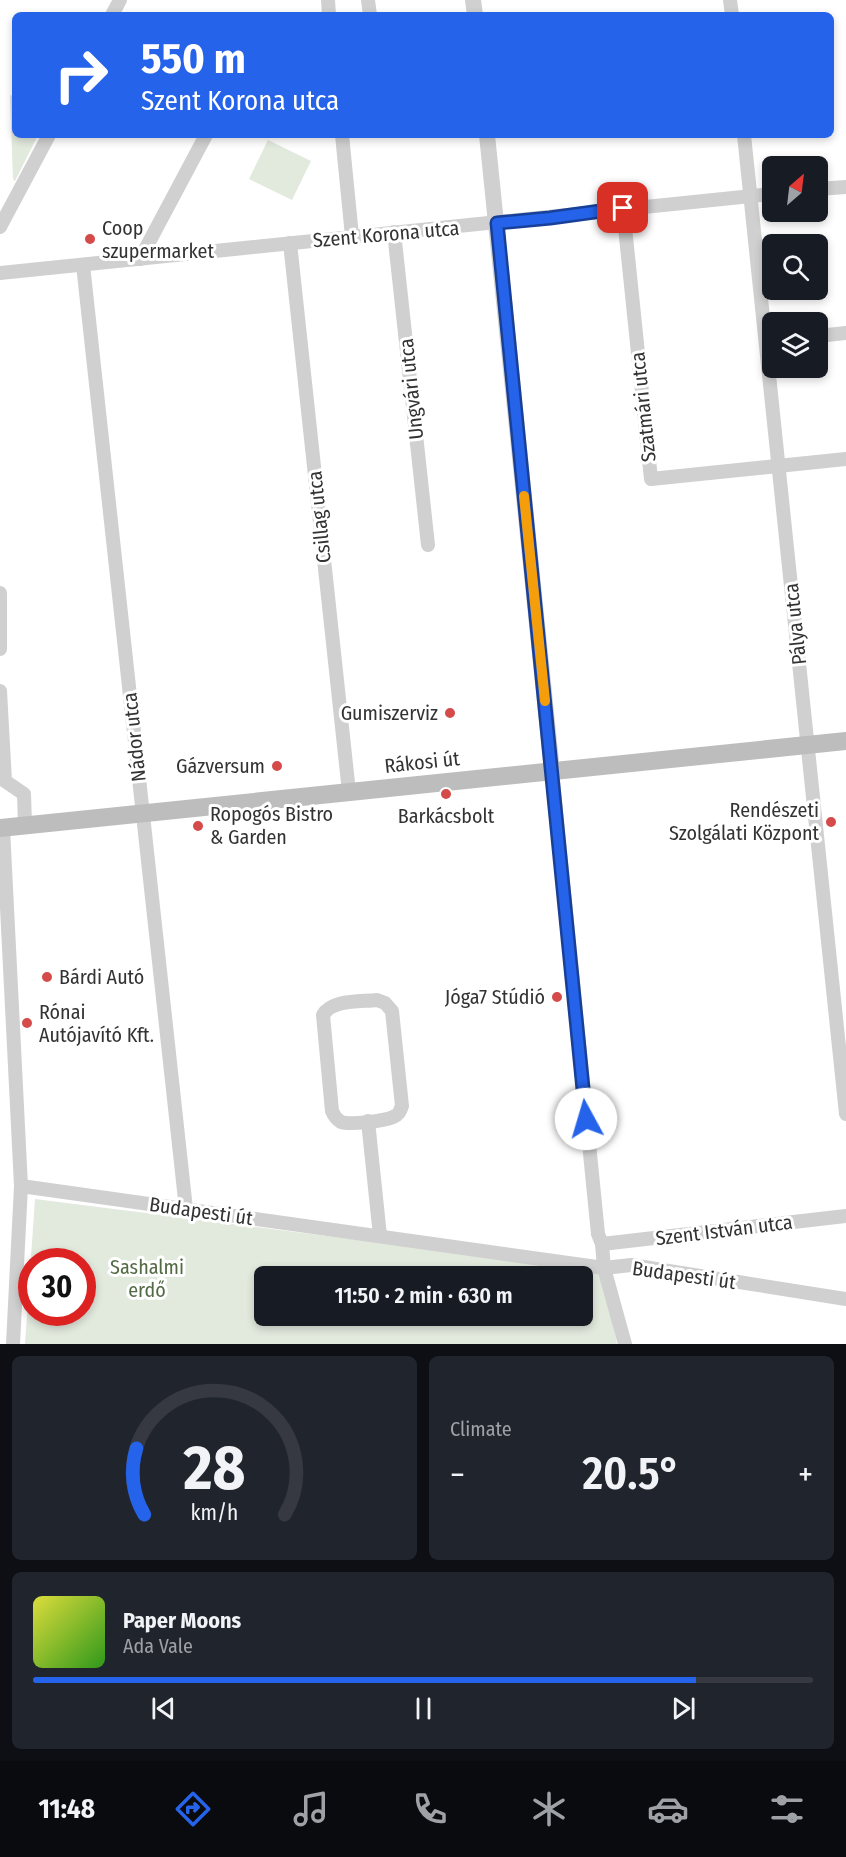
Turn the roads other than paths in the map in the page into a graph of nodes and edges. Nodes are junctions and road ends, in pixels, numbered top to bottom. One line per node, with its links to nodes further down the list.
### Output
1 (47, 138): 12 (street)
2 (204, 138): 16 (street)
3 (342, 138): 14 (street)
4 (488, 138): 11 (street)
5 (744, 138): 9 (street, Pálya utca)
6 (846, 187): 7 (street)
7 (828, 188)
8 (762, 195): 9 (street, Szent Korona utca)
9 (750, 196): 10 (street, Szent Korona utca); 19 (street, Pálya utca)
10 (623, 208): 11 (street, Szent Korona utca); 24 (street, Szatmári utca)
11 (497, 223): 13 (street, Szent Korona utca); 31 (street)
12 (0, 227)
13 (394, 232): 14 (street, Szent Korona utca); 25 (street, Ungvári utca)
14 (352, 236): 15 (street, Szent Korona utca)
15 (290, 243): 16 (street, Szent Korona utca); 32 (street, Csillag utca)
16 (140, 259): 17 (street, Szent Korona utca)
17 (83, 265): 18 (street, Szent Korona utca); 33 (street, Nádor utca)
18 (0, 273)
19 (765, 312)
20 (846, 333): 21 (street)
21 (828, 335)
22 (772, 378): 24 (street, Pálya utca)
23 (846, 459): 24 (street)
24 (778, 466): 30 (street, Pálya utca)
25 (428, 545)
26 (0, 593): 27 (street)
27 (0, 649)
28 (0, 691): 34 (street)
29 (846, 741): 30 (main road, Rákosi út)
30 (808, 745): 31 (main road, Rákosi út); 36 (street, Pálya utca)
31 (552, 771): 32 (main road, Rákosi út); 43 (street)
32 (349, 792): 33 (main road, Rákosi út)
33 (142, 814): 34 (main road, Rákosi út); 40 (street, Nádor utca)
34 (25, 825): 35 (main road, Rákosi út)
35 (1, 828): 39 (street)
36 (839, 976): 37 (street, Pálya utca)
37 (846, 1114)
38 (368, 1121): 38 (street); 42 (street)
39 (21, 1186): 40 (street, Budapesti út); 46 (street)
40 (186, 1209): 42 (street, Budapesti út)
41 (846, 1216): 43 (street, Szent István utca)
42 (380, 1236): 44 (street, Budapesti út)
43 (602, 1244): 44 (street)
44 (604, 1268): 45 (street, Budapesti út); 47 (street)
45 (846, 1299)
46 (13, 1344)
47 (625, 1344)

